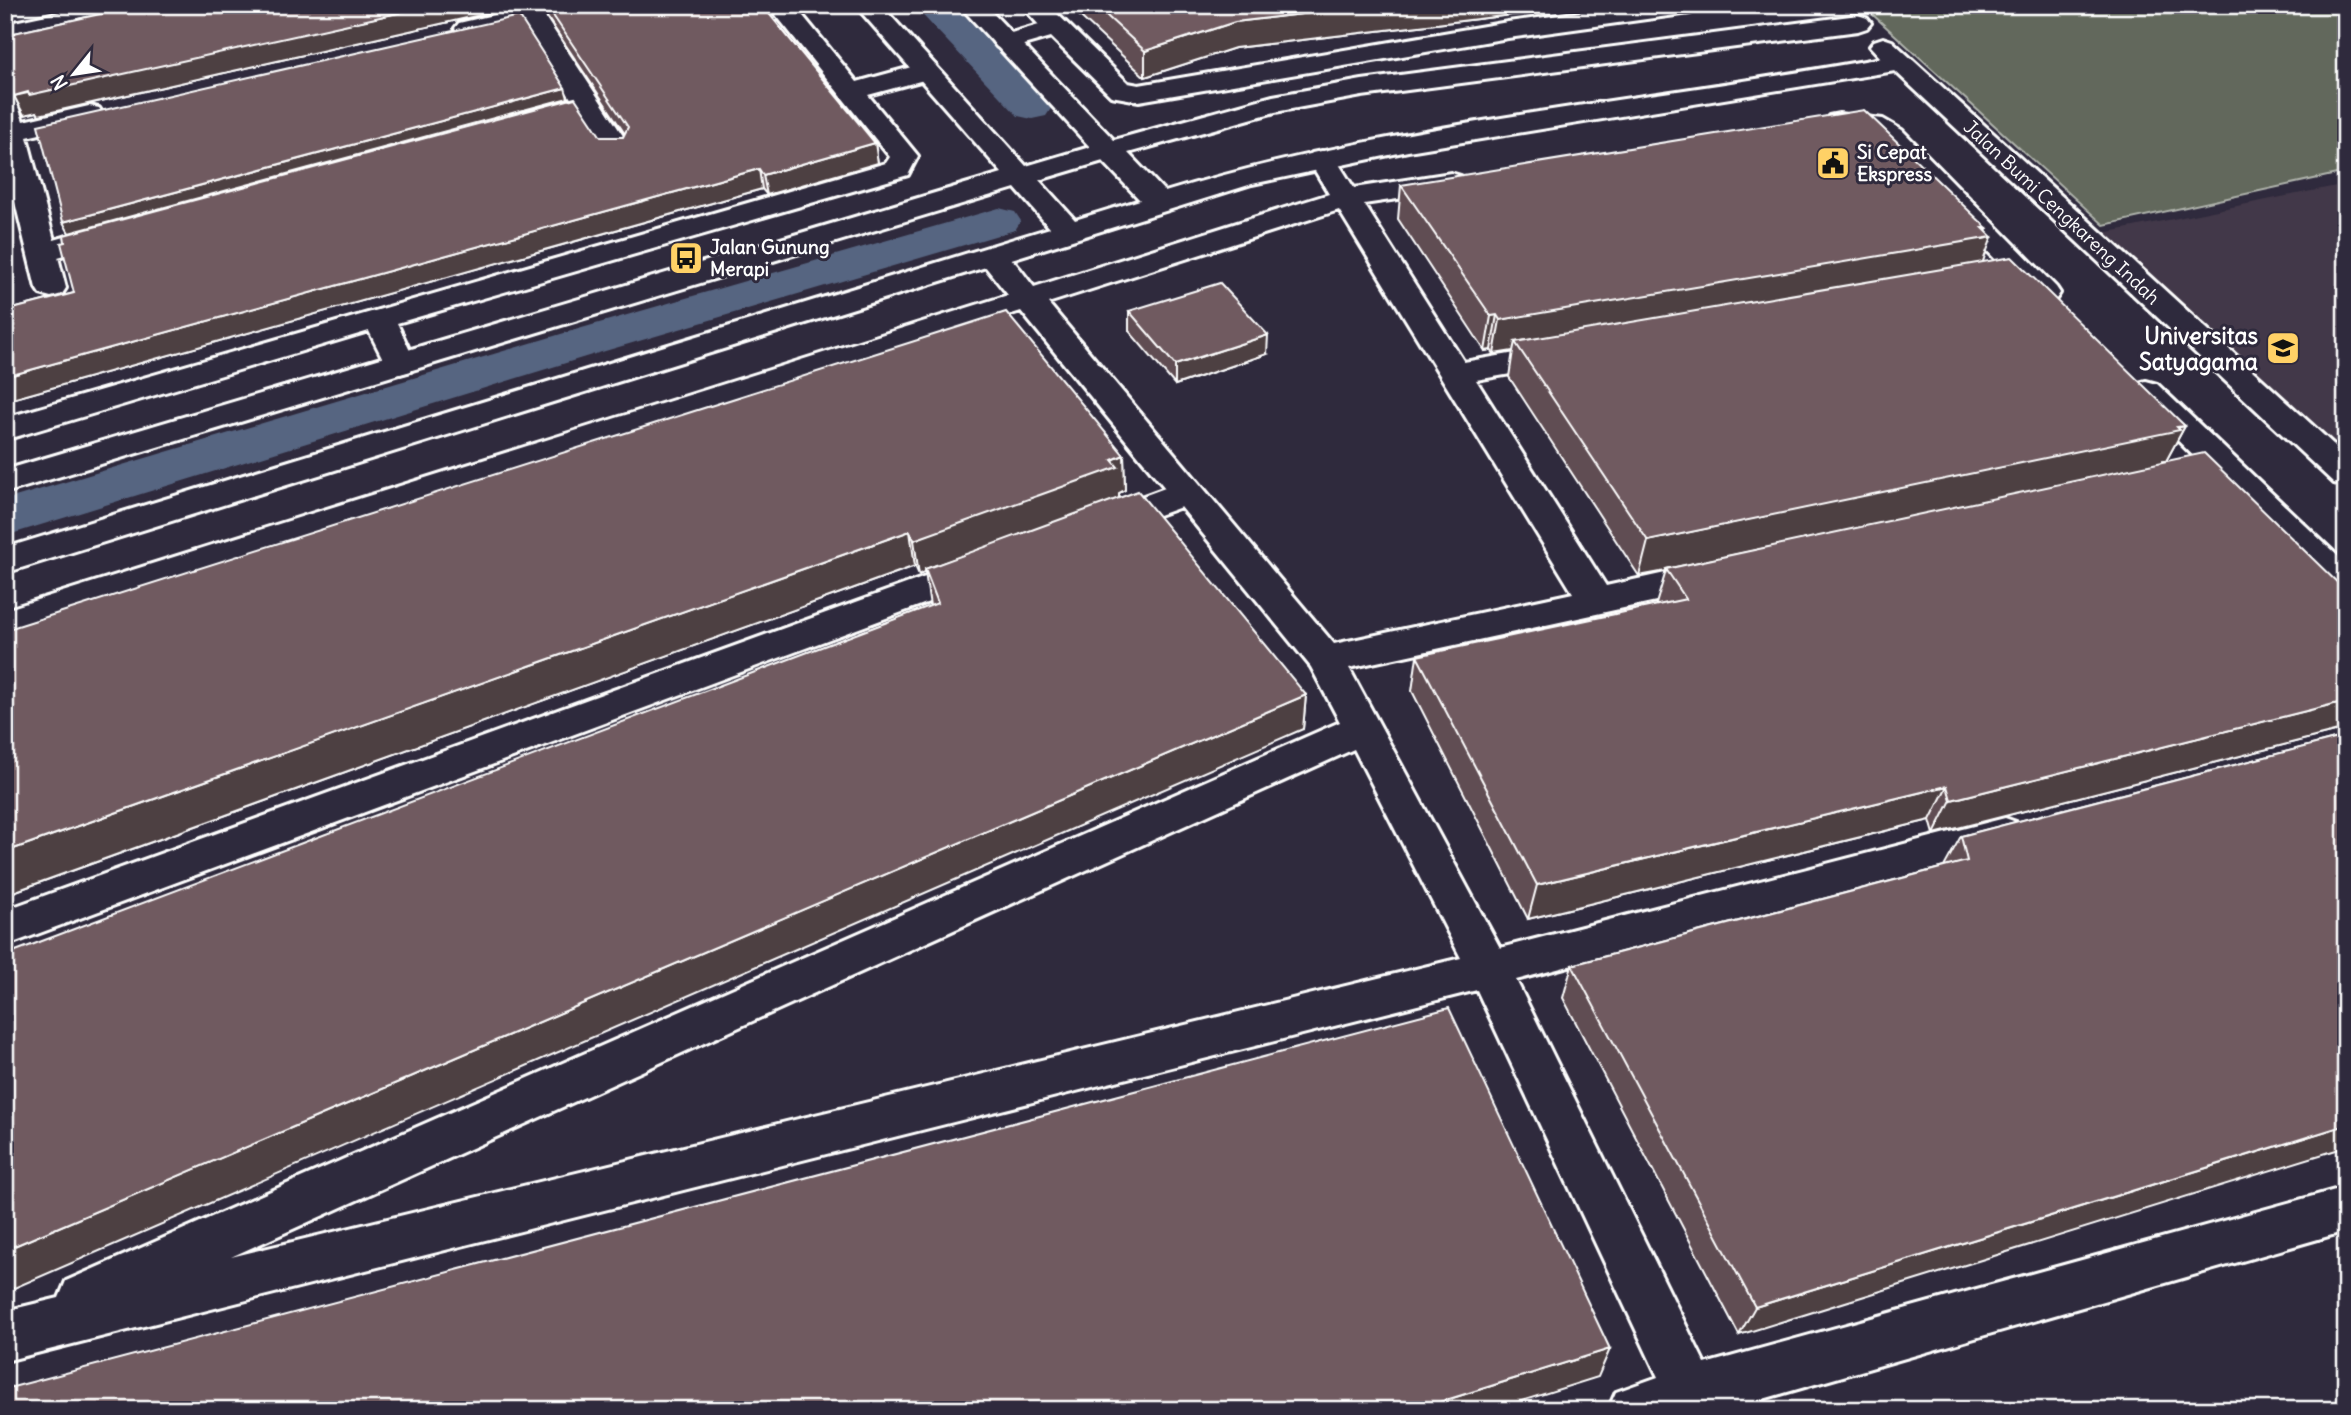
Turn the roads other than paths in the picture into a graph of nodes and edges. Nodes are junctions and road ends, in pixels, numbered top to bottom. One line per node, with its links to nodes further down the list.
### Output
1 (129, 5): 12 (street)
2 (780, 5): 19 (street)
3 (867, 5): 18 (street)
4 (971, 5): 14 (street)
5 (1032, 5): 11 (street)
6 (1690, 5): 10 (street)
7 (527, 9): 13 (street); 21 (street)
8 (1849, 14): 15 (street); 16 (street, Jalan Bumi Cengkareng Indah)
9 (1509, 16): 10 (street); 11 (street); 17 (street)
10 (1537, 26): 15 (street)
11 (1056, 28): 14 (street)
12 (5, 32)
13 (448, 32)
14 (1006, 42): 27 (street)
15 (1573, 61): 17 (street)
16 (1901, 62): 28 (street); 50 (street, Jalan Bumi Cengkareng Indah)
17 (1520, 67): 27 (street)
18 (926, 71): 19 (street); 29 (street)
19 (851, 92): 33 (street)
20 (5, 104): 25 (street)
21 (589, 104): 23 (street); 26 (street)
22 (108, 110): 25 (street)
23 (509, 126)
24 (1808, 127): 41 (street)
25 (12, 132): 37 (street)
26 (617, 148)
27 (1109, 151): 29 (street); 32 (street)
28 (1322, 159): 31 (street); 32 (street)
29 (1023, 177): 35 (street); 36 (street)
30 (1482, 177): 31 (street)
31 (1347, 198): 40 (street); 46 (street)
32 (1160, 204): 35 (street)
33 (751, 212): 36 (street); 42 (street)
34 (135, 227): 37 (street)
35 (1069, 231): 38 (street)
36 (776, 251): 44 (street)
37 (42, 252): 39 (street)
38 (992, 256): 40 (street); 55 (street)
39 (51, 288)
40 (1028, 301): 52 (street); 59 (street)
41 (2066, 313)
42 (379, 318): 44 (street); 47 (street)
43 (1591, 350): 46 (street)
44 (400, 364): 51 (street)
45 (2125, 370): 48 (street)
46 (1455, 374): 58 (street)
47 (5, 429)
48 (2223, 466): 49 (street); 57 (street)
49 (2182, 475)
50 (2346, 475)
51 (5, 482)
52 (1187, 492): 53 (street); 60 (street)
53 (1069, 536)
54 (1004, 560): 63 (street)
55 (5, 561)
56 (1746, 568): 58 (street)
57 (2346, 585)
58 (1596, 600): 60 (street)
59 (5, 623)
60 (1326, 659): 61 (street)
61 (1364, 728): 64 (street); 66 (street)
62 (2038, 826): 64 (street)
63 (5, 928)
64 (1489, 969): 66 (street); 67 (street)
65 (2346, 1209): 67 (street)
66 (5, 1335)
67 (1692, 1392): 68 (street)
68 (1634, 1410)

